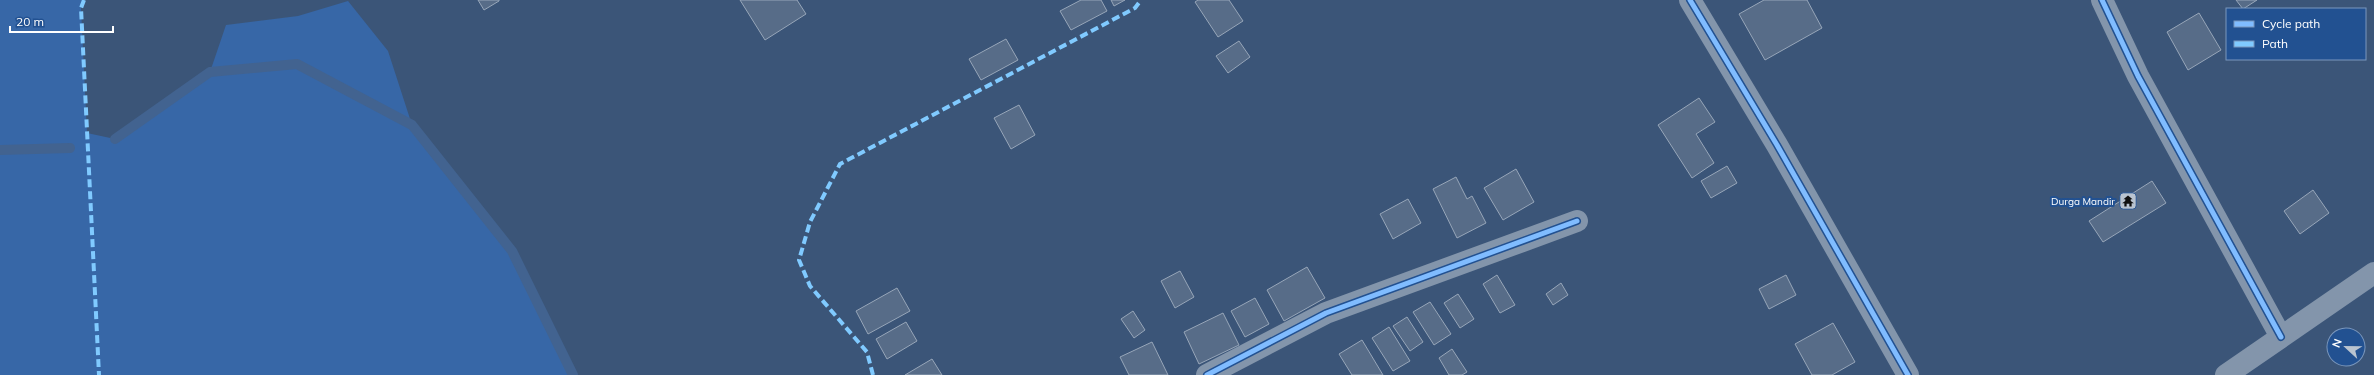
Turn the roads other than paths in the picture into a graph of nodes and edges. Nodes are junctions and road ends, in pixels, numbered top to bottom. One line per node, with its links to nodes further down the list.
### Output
1 (1690, 0): 7 (street)
2 (2102, 0): 5 (street)
3 (1577, 221): 6 (street)
4 (2374, 273): 5 (street)
5 (2281, 337): 8 (street)
6 (1207, 375)
7 (1908, 375)
8 (2226, 375)

